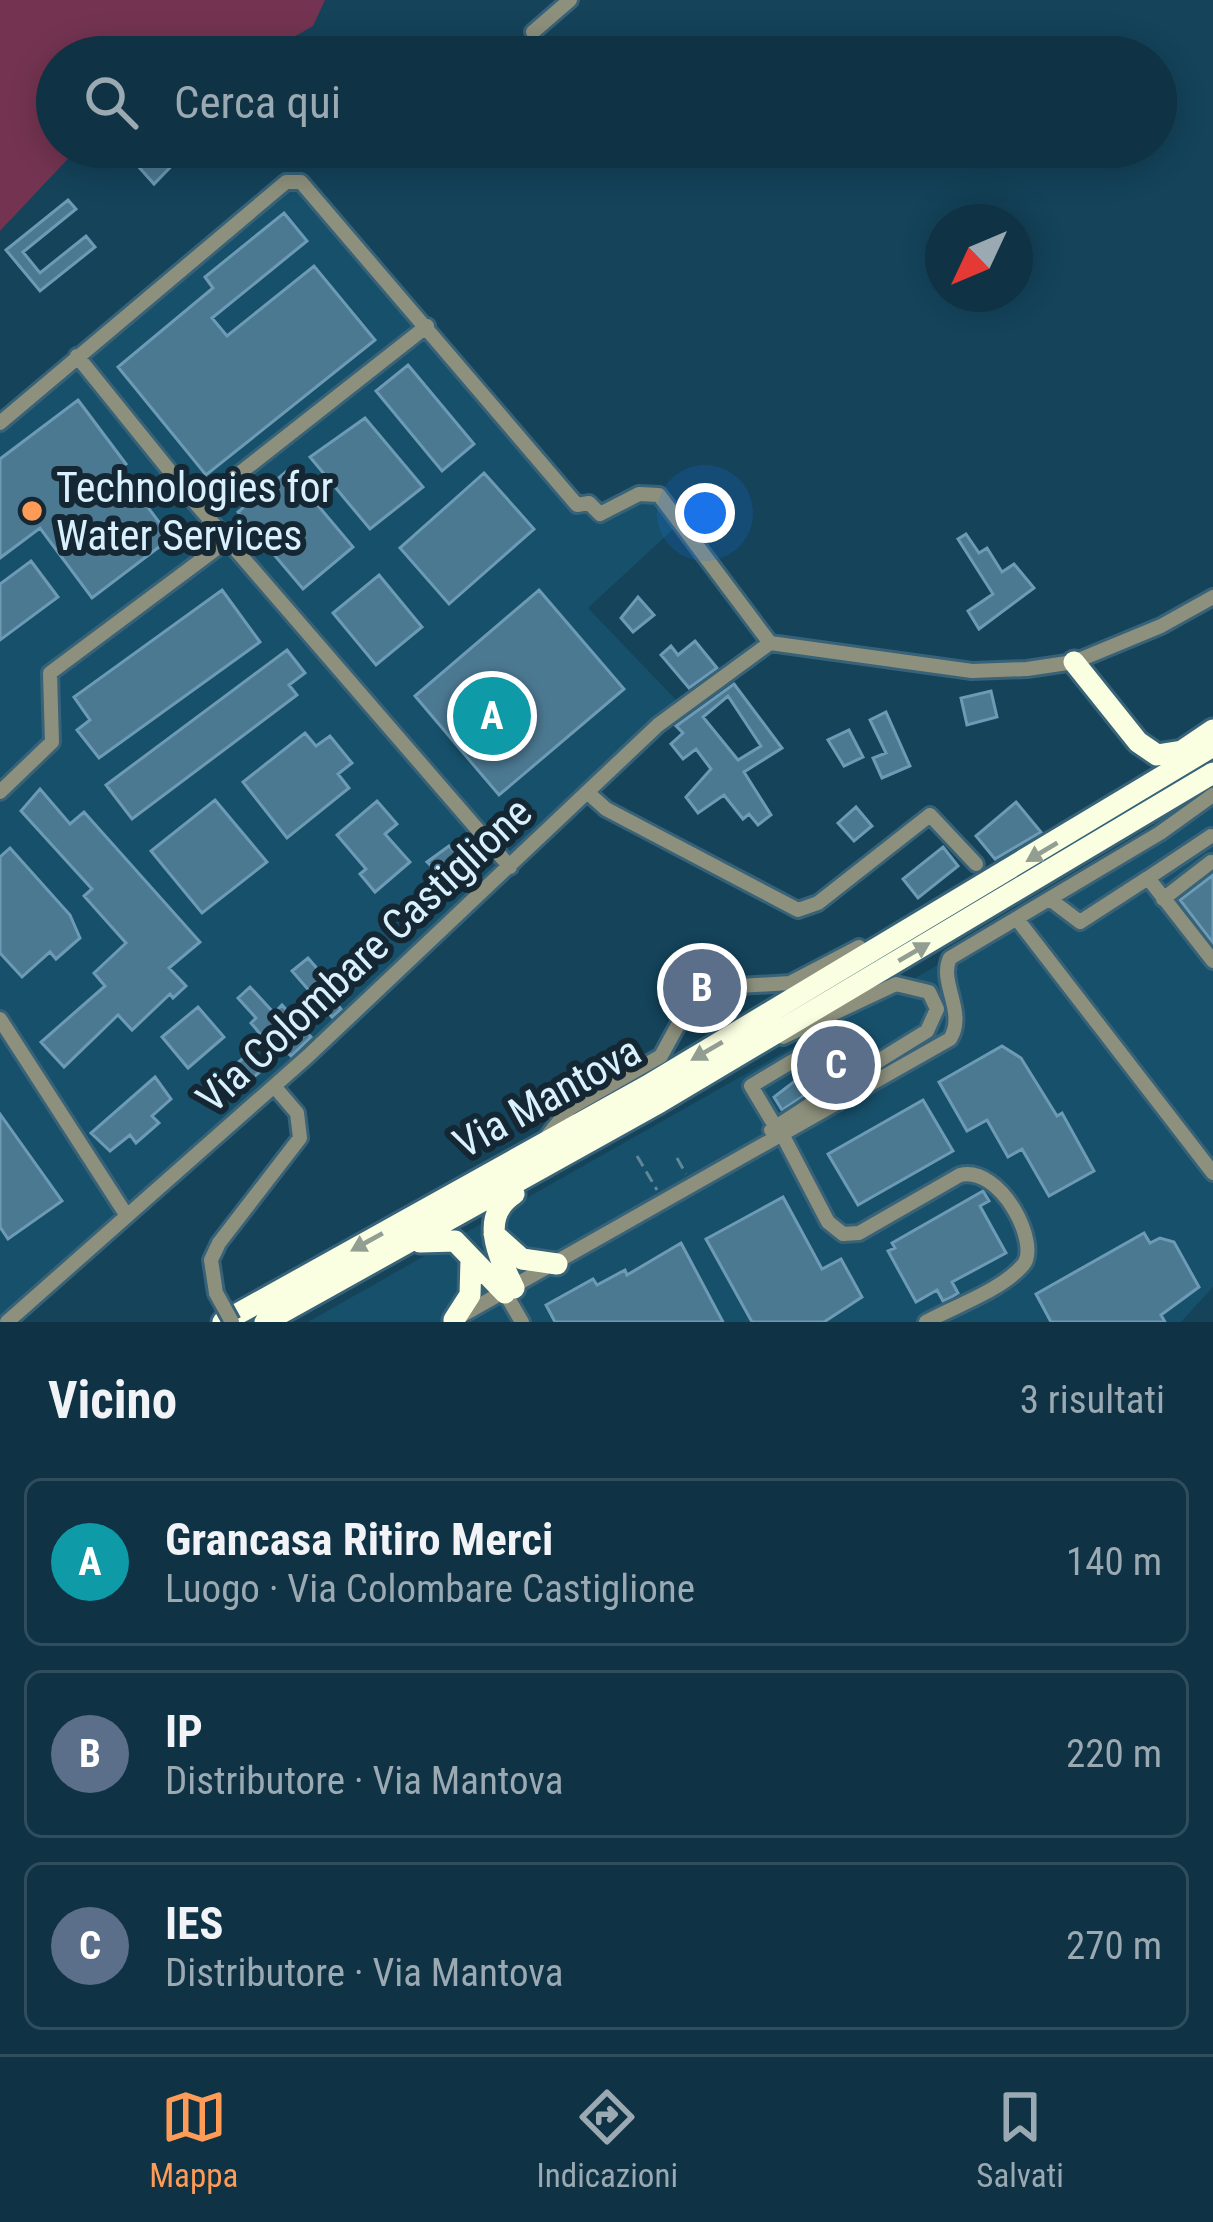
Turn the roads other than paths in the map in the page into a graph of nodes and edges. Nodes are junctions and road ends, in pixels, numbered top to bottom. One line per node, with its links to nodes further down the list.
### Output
1 (569, 0): 2 (street)
2 (533, 32)
3 (427, 326): 4 (street); 6 (street); 9 (street)
4 (77, 356): 5 (street); 6 (street)
5 (0, 423)
6 (198, 506): 7 (street)
7 (228, 540): 15 (street); 23 (street)
8 (1213, 597): 10 (street)
9 (770, 643): 10 (street); 16 (street, Via Colombare Castiglione)
10 (1074, 662): 12 (highway)
11 (1213, 730): 12 (highway)
12 (1138, 742): 19 (highway)
13 (1213, 746): 19 (highway, Via Mantova)
14 (1213, 772): 33 (highway, Via Mantova, one-way to 14)
15 (0, 792)
16 (587, 792): 22 (street); 23 (street, Via Colombare Castiglione)
17 (1213, 795): 18 (street)
18 (1193, 810): 20 (street); 26 (street)
19 (1102, 816): 28 (highway, Via Mantova, one-way to 28)
20 (1212, 837): 24 (street)
21 (1211, 862): 25 (street)
22 (976, 864)
23 (510, 867): 34 (street, Via Colombare Castiglione)
24 (1148, 878): 25 (street); 26 (street)
25 (1163, 899): 29 (street)
26 (1051, 900): 27 (street)
27 (1017, 919): 36 (street); 38 (street)
28 (910, 932): 30 (street); 37 (highway, Via Mantova, one-way to 37)
29 (1213, 961)
30 (722, 987)
31 (690, 1003): 37 (street)
32 (0, 1019): 39 (street)
33 (750, 1049): 36 (street); 37 (highway, Via Mantova)
34 (274, 1086): 39 (street, Via Colombare Castiglione); 48 (street, bridge)
35 (837, 1087): 36 (street)
36 (779, 1131): 43 (street); 51 (street)
37 (549, 1152): 40 (highway); 41 (highway, Via Mantova); 47 (highway, Via Mantova, one-way to 47)
38 (1213, 1173)
39 (127, 1216): 46 (street, Via Colombare Castiglione)
40 (494, 1234): 43 (highway); 44 (highway)
41 (402, 1246): 42 (highway); 49 (highway, Via Mantova)
42 (471, 1259): 44 (highway); 45 (highway)
43 (557, 1264): 44 (street)
44 (510, 1291): 45 (street); 50 (street)
45 (452, 1321)
46 (7, 1322)
47 (223, 1322)
48 (232, 1322)
49 (265, 1322)
50 (522, 1322)
51 (926, 1322)

